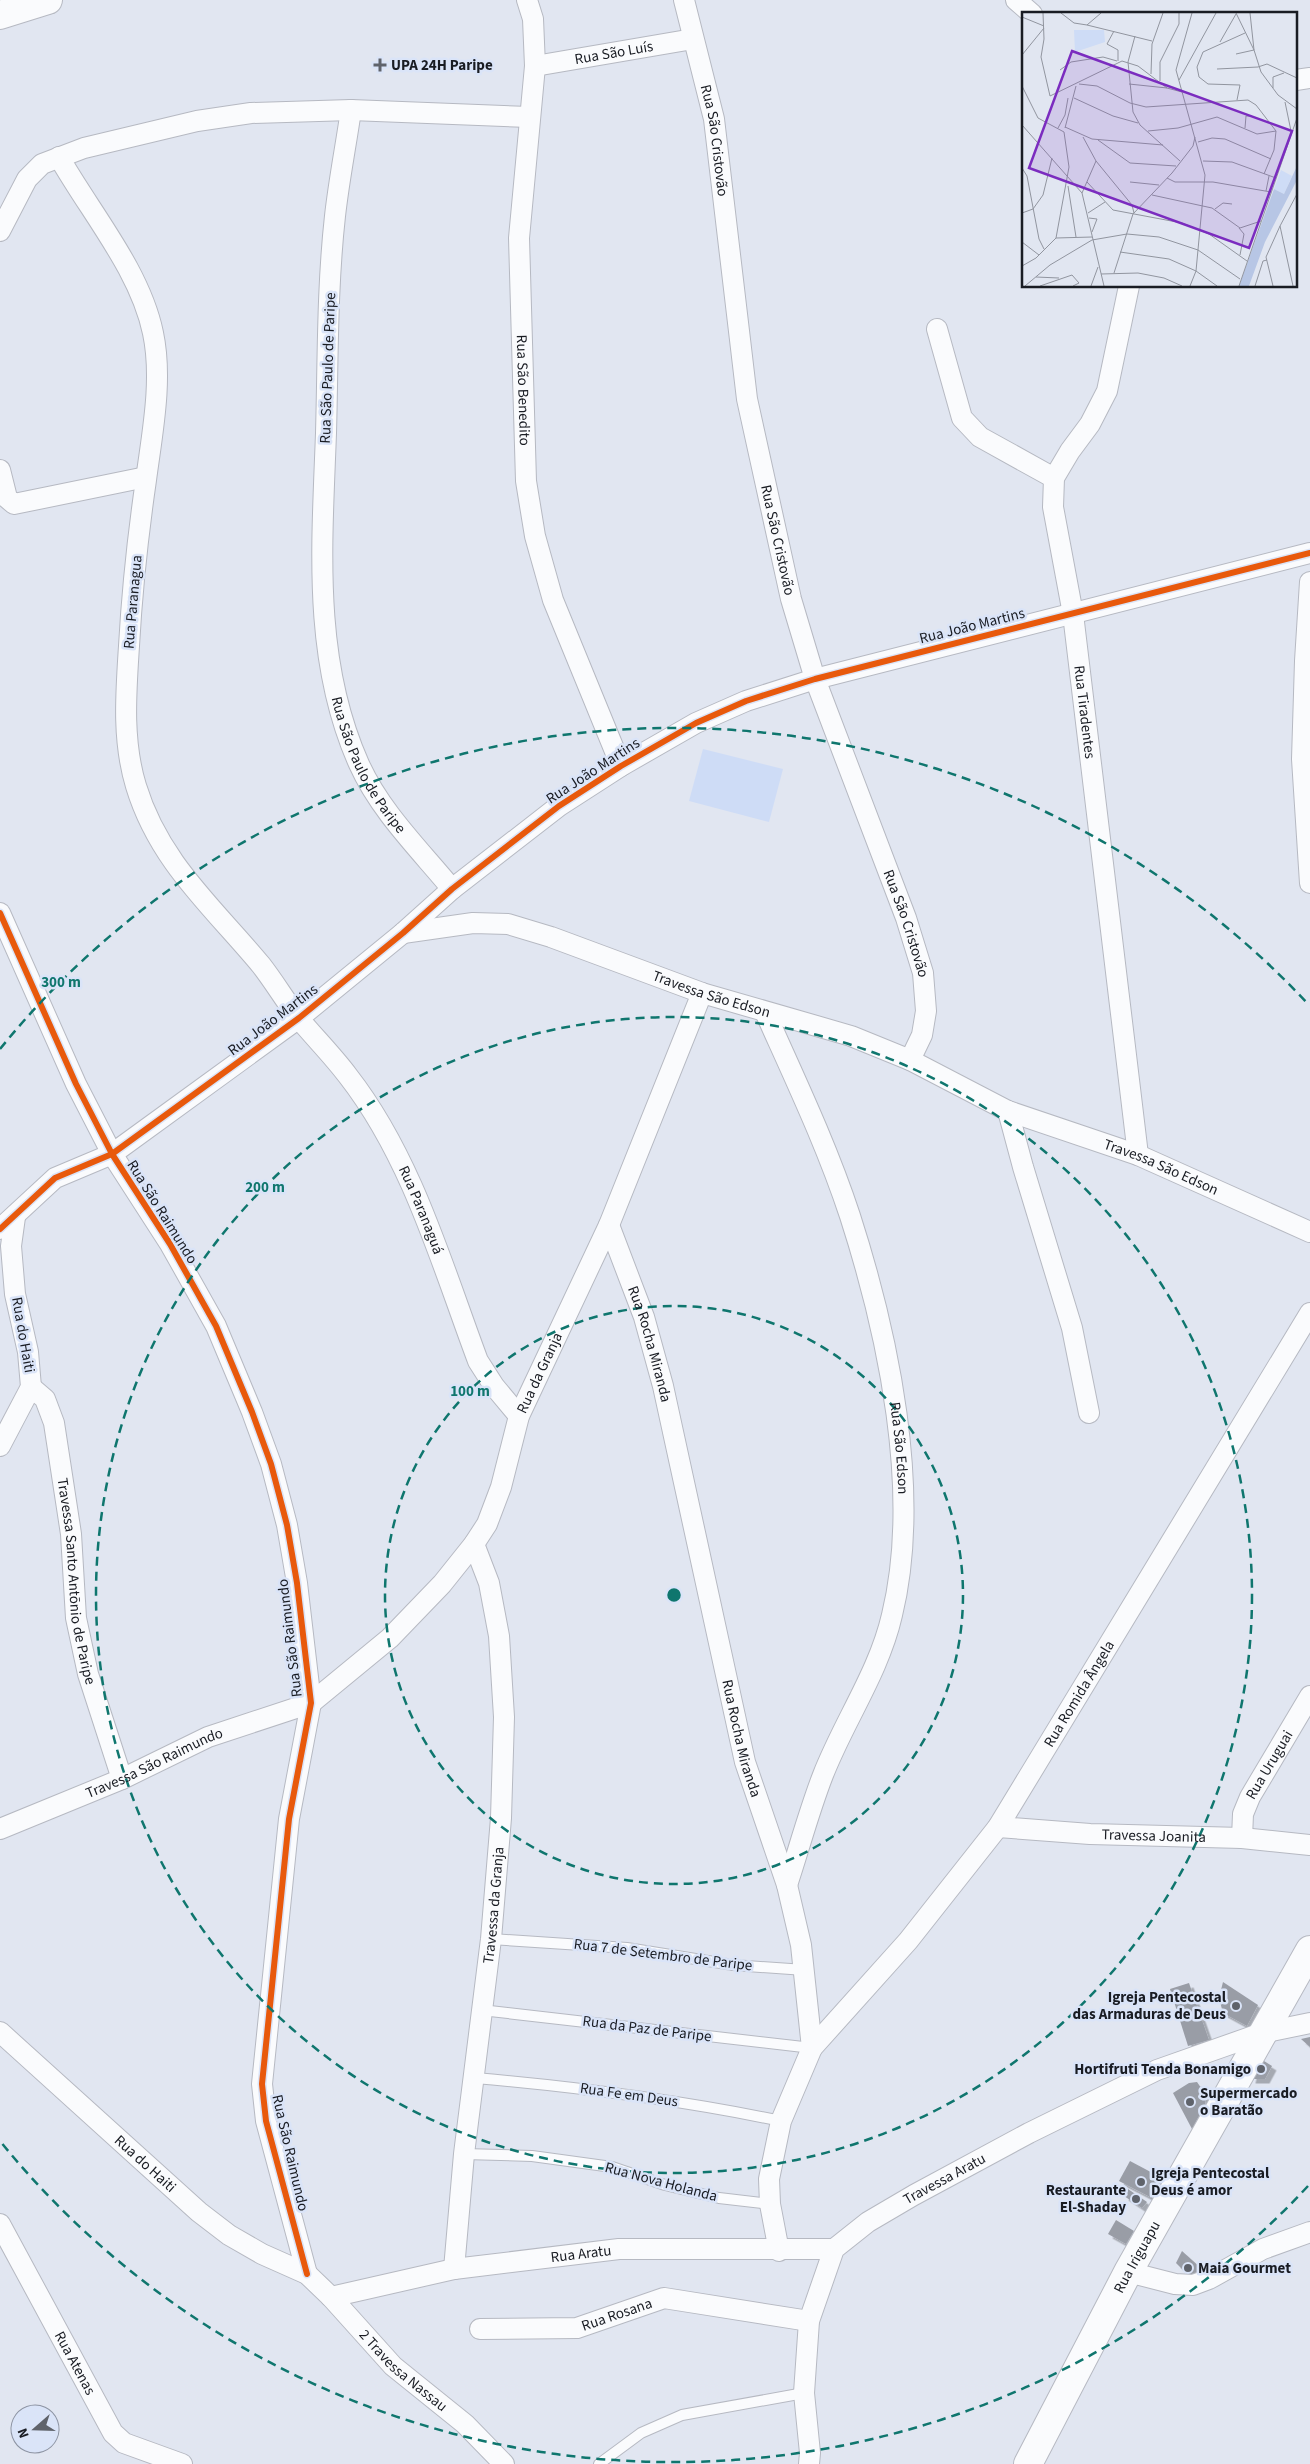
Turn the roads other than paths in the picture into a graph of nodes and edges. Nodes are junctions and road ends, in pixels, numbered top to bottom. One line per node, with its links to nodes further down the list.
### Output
1 (48, 0): 6 (main road)
2 (526, 0): 8 (street, Rua São Benedito)
3 (684, 0): 7 (street, Rua São Cristovão)
4 (1016, 0): 5 (street)
5 (1030, 12)
6 (0, 15)
7 (693, 39): 8 (street, Rua São Luís); 21 (street, Rua São Cristovão)
8 (535, 66): 10 (street, Rua São Benedito)
9 (351, 110): 10 (street); 11 (street); 24 (street, Rua São Paulo de Paripe)
10 (530, 117): 22 (street, Rua São Benedito)
11 (59, 157): 12 (street); 16 (street, Rua Paranagua)
12 (0, 230)
13 (1129, 288): 17 (street, Rua Tiradentes)
14 (937, 329): 17 (street)
15 (0, 470): 16 (street)
16 (146, 477): 29 (street, Rua Paranagua)
17 (1054, 478): 20 (street, Rua Tiradentes)
18 (1310, 553): 20 (street, Rua João Martins)
19 (1310, 582): 23 (street)
20 (1073, 614): 21 (street, Rua João Martins); 33 (street, Rua Tiradentes)
21 (815, 679): 22 (street, Rua João Martins); 30 (street, Rua São Cristovão)
22 (621, 766): 24 (street, Rua João Martins)
23 (1310, 883)
24 (452, 889): 26 (street, Rua João Martins)
25 (0, 913): 32 (street, Rua São Raimundo)
26 (403, 933): 27 (street, Travessa São Edson); 29 (street, Rua João Martins)
27 (702, 993): 28 (street, Travessa São Edson); 35 (street, Rua da Granja)
28 (765, 1012): 30 (street, Travessa São Edson); 50 (street, Rua São Edson)
29 (299, 1018): 32 (street, Rua João Martins); 40 (street, Rua Paranaguá)
30 (910, 1060): 31 (street, Travessa São Edson)
31 (1008, 1111): 33 (street, Travessa São Edson); 39 (street)
32 (112, 1154): 34 (street, Rua João Martins); 44 (street, Rua São Raimundo)
33 (1138, 1155): 36 (street, Travessa São Edson)
34 (7, 1223): 38 (street, Rua do Haiti)
35 (609, 1225): 40 (street, Rua da Granja); 50 (street, Rua Rocha Miranda)
36 (1310, 1232)
37 (1310, 1313): 46 (street, Rua Romida Ângela)
38 (31, 1387): 41 (street, Rua do Haiti); 45 (street, Travessa Santo Antōnio de Paripe)
39 (1089, 1414)
40 (519, 1416): 42 (street, Rua da Granja)
41 (0, 1446)
42 (474, 1544): 44 (street, Rua da Granja); 51 (street, Travessa da Granja)
43 (1310, 1696): 48 (street, Rua Uruguai)
44 (311, 1703): 45 (street, Travessa São Raimundo); 69 (street, Rua São Raimundo)
45 (122, 1779): 47 (street, Travessa São Raimundo)
46 (998, 1827): 48 (street, Travessa Joanita); 58 (street, Rua Romida Ângela)
47 (0, 1829)
48 (1242, 1838): 49 (street, Travessa Joanita)
49 (1310, 1846)
50 (787, 1885): 53 (street, Rua Rocha Miranda)
51 (491, 1939): 53 (lane, Rua 7 de Setembro de Paripe); 54 (street, Travessa da Granja)
52 (1310, 1950): 57 (main road, Rua Iriguapu)
53 (804, 1970): 58 (street, Rua Rocha Miranda)
54 (481, 2010): 58 (lane, Rua da Paz de Paripe); 59 (street, Travessa da Granja)
55 (1310, 2023): 57 (street, Travessa Aratu)
56 (0, 2032): 69 (street, Rua do Haiti)
57 (1262, 2033): 65 (street, Travessa Aratu); 68 (main road, Rua Iriguapu)
58 (812, 2048): 60 (street, Rua Rocha Miranda)
59 (475, 2078): 60 (lane, Rua Fe em Deus); 61 (street, Travessa da Granja)
60 (781, 2121): 62 (street, Rua Rocha Miranda)
61 (464, 2154): 62 (lane, Rua Nova Holanda); 67 (street, Travessa da Granja)
62 (770, 2204): 66 (street, Rua Rocha Miranda)
63 (0, 2224): 74 (street, Rua Atenas)
64 (1310, 2232): 68 (street)
65 (834, 2249): 66 (street, Rua Aratu); 71 (street)
66 (779, 2251): 67 (street, Rua Aratu)
67 (454, 2269): 70 (street, Rua Aratu)
68 (1128, 2272): 78 (main road, Rua Iriguapu)
69 (307, 2274): 70 (street, 2 Travessa Nassau)
70 (332, 2297): 75 (street, 2 Travessa Nassau)
71 (809, 2321): 72 (street, Rua Rosana); 73 (street)
72 (480, 2329)
73 (804, 2393): 76 (lane); 77 (street)
74 (182, 2464)
75 (504, 2464)
76 (599, 2464)
77 (809, 2464)
78 (1028, 2464)

